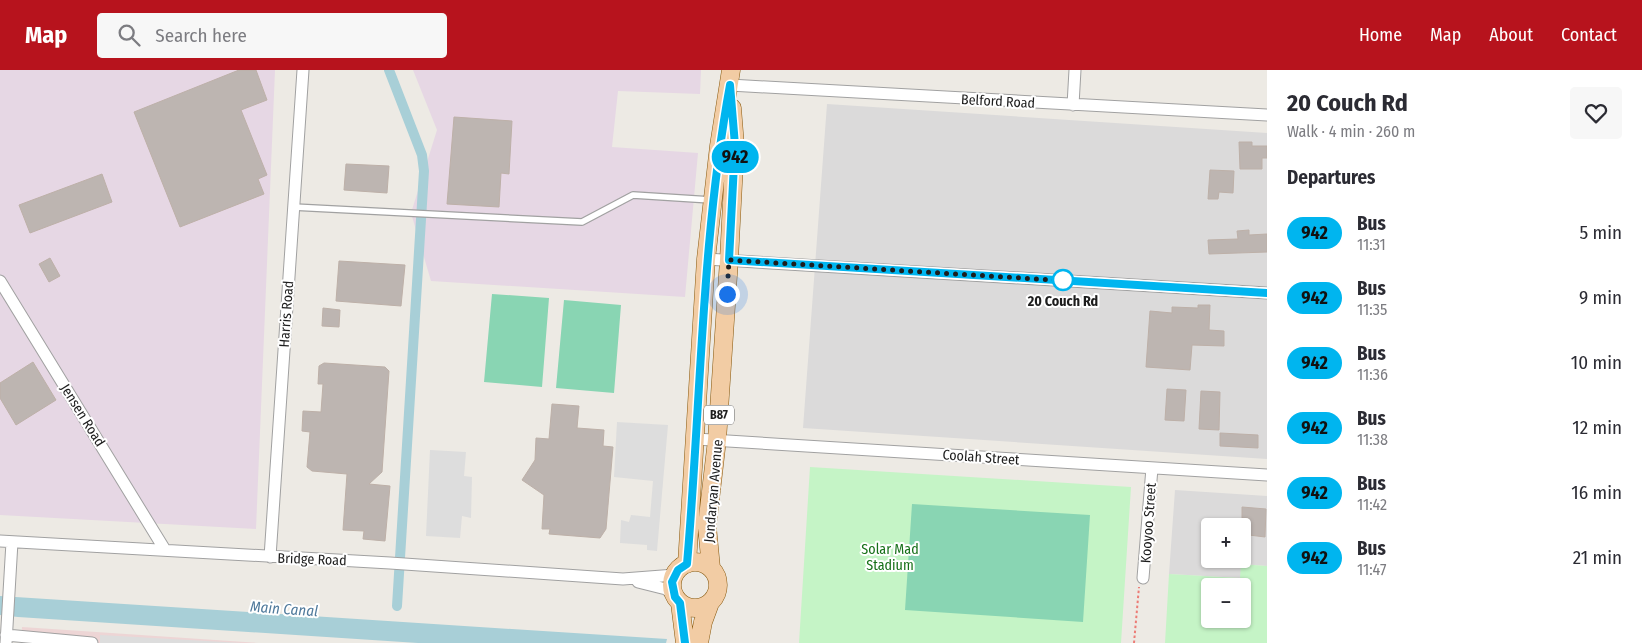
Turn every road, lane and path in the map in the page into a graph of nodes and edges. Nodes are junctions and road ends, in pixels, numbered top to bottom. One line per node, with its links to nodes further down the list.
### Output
1 (303, 70): 7 (street, Harris Road)
2 (1075, 70): 4 (street)
3 (730, 78): 4 (street, Belford Road); 6 (main road, Jondaryan Avenue / B87); 9 (main road, Jondaryan Avenue / B87)
4 (1073, 105): 5 (street, Belford Road)
5 (1267, 115)
6 (713, 200): 7 (lane); 8 (main road, Jondaryan Avenue / B87)
7 (293, 207): 18 (street, Harris Road)
8 (706, 259): 9 (street); 12 (main road, Jondaryan Avenue / B87)
9 (729, 260): 11 (street); 13 (main road, Jondaryan Avenue / B87)
10 (0, 281): 17 (street, Jensen Road)
11 (1267, 292)
12 (696, 439): 13 (street, Coolah Street); 20 (main road, Jondaryan Avenue / B87)
13 (717, 440): 14 (street, Coolah Street); 19 (main road, Jondaryan Avenue / B87)
14 (1152, 468): 15 (street, Coolah Street); 21 (street, Kooyoo Street)
15 (1267, 475)
16 (6, 541): 17 (street, Bridge Road); 25 (street)
17 (165, 550): 18 (street, Bridge Road)
18 (270, 558): 22 (street, Bridge Road)
19 (711, 568): 20 (main road); 24 (main road, B87)
20 (681, 569): 22 (street, Bridge Road); 23 (main road, B87)
21 (1144, 578): 28 (path)
22 (624, 579): 23 (street, Bridge Road)
23 (678, 600): 24 (main road); 26 (main road, B87)
24 (710, 603): 26 (main road, B87)
25 (6, 639): 27 (street)
26 (692, 641)
27 (92, 643)
28 (1134, 643)

